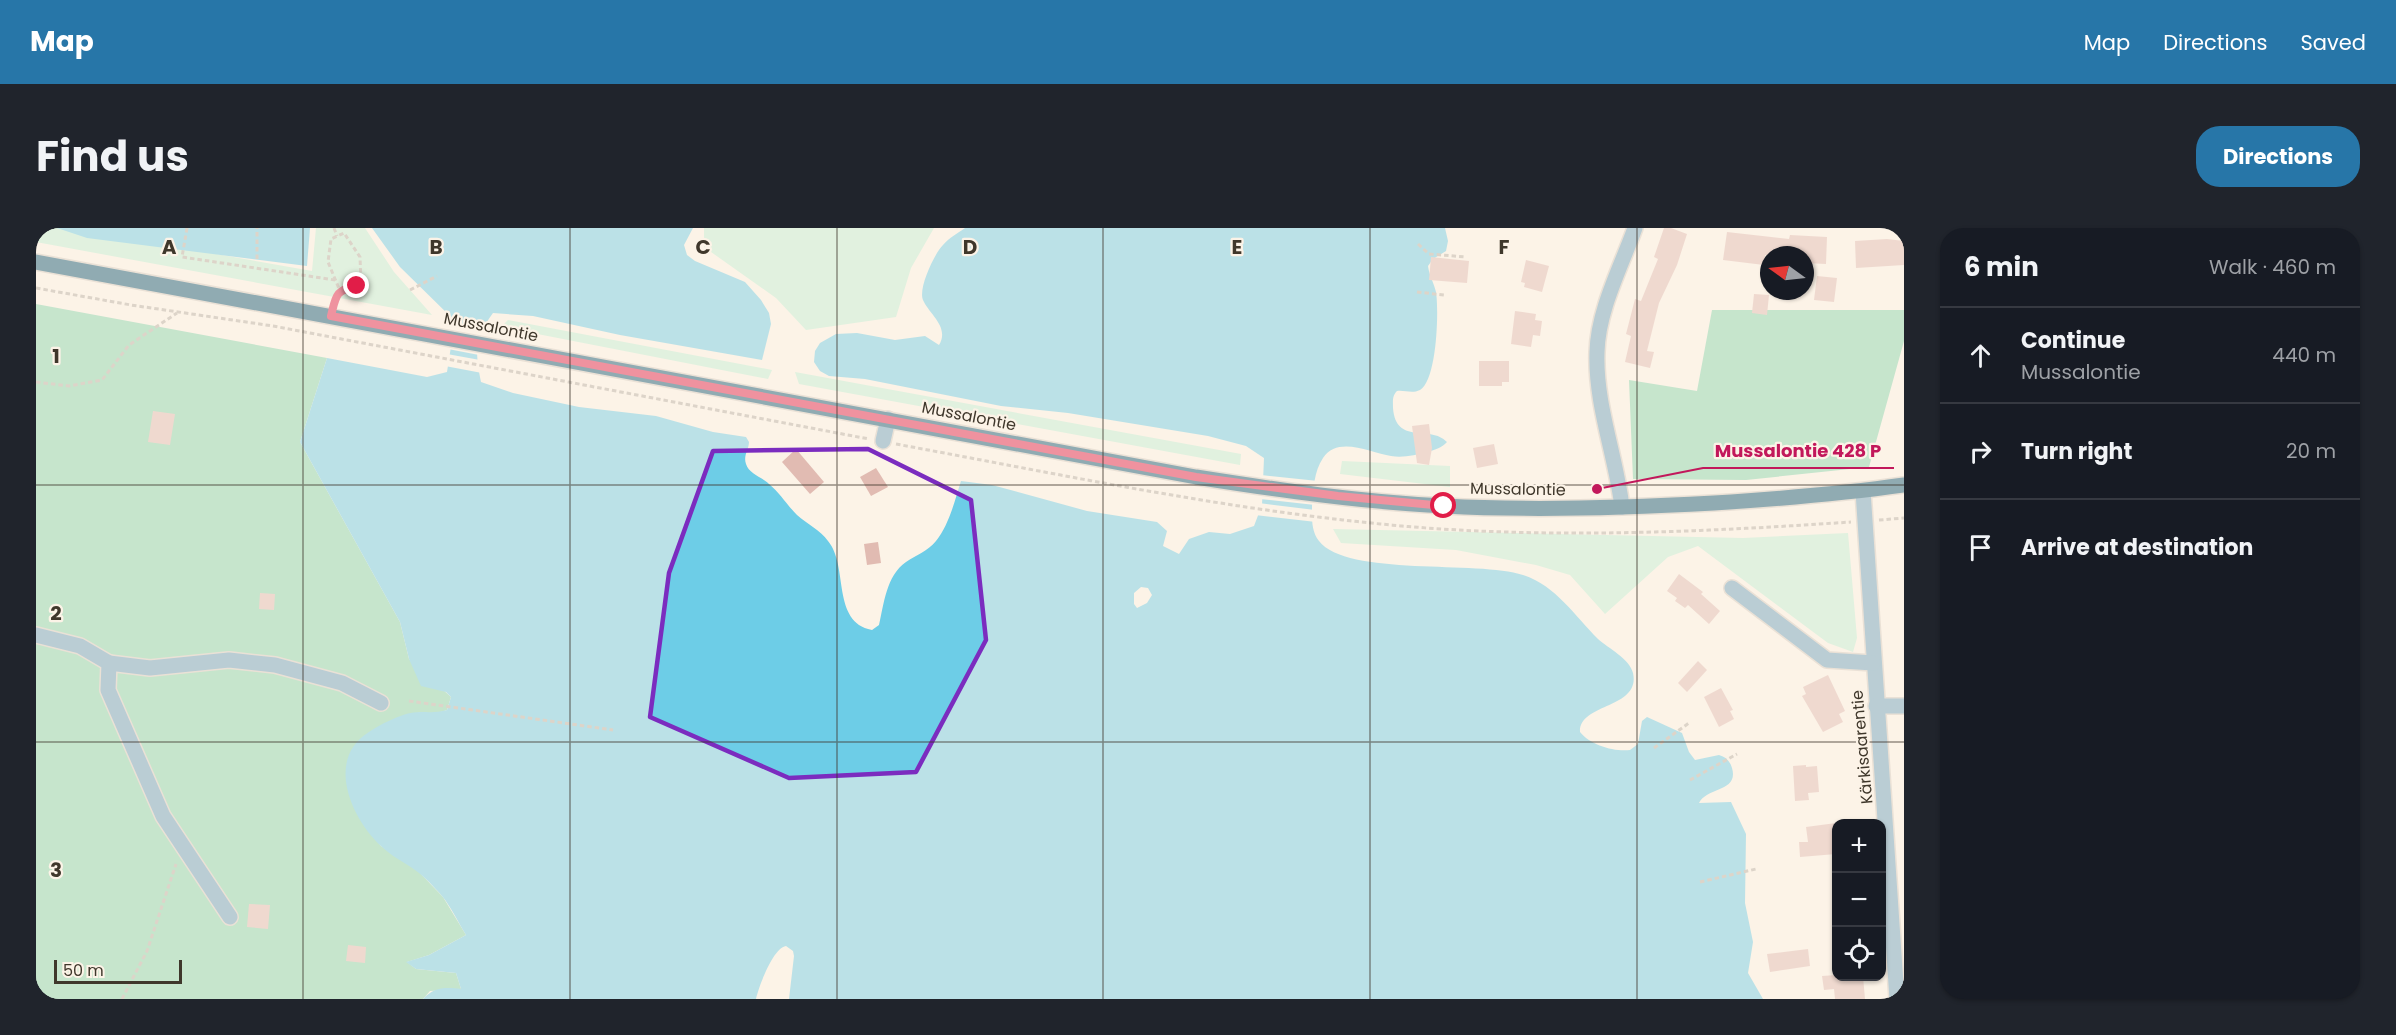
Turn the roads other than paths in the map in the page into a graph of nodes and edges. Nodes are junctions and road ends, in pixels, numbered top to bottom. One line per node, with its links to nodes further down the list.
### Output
1 (1635, 228): 7 (street)
2 (36, 262): 3 (main road, Mussalontie)
3 (888, 419): 4 (street); 7 (main road, Mussalontie)
4 (883, 441)
5 (1904, 486): 6 (main road, Mussalontie)
6 (1863, 491): 7 (main road, Mussalontie); 11 (street, Kärkisaarentie)
7 (1622, 507)
8 (1732, 588): 11 (street)
9 (36, 635): 10 (street)
10 (109, 663): 12 (street); 15 (street)
11 (1873, 663): 13 (street, Kärkisaarentie)
12 (381, 703)
13 (1876, 706): 14 (street); 16 (street, Kärkisaarentie)
14 (1904, 706)
15 (230, 917)
16 (1897, 999)

